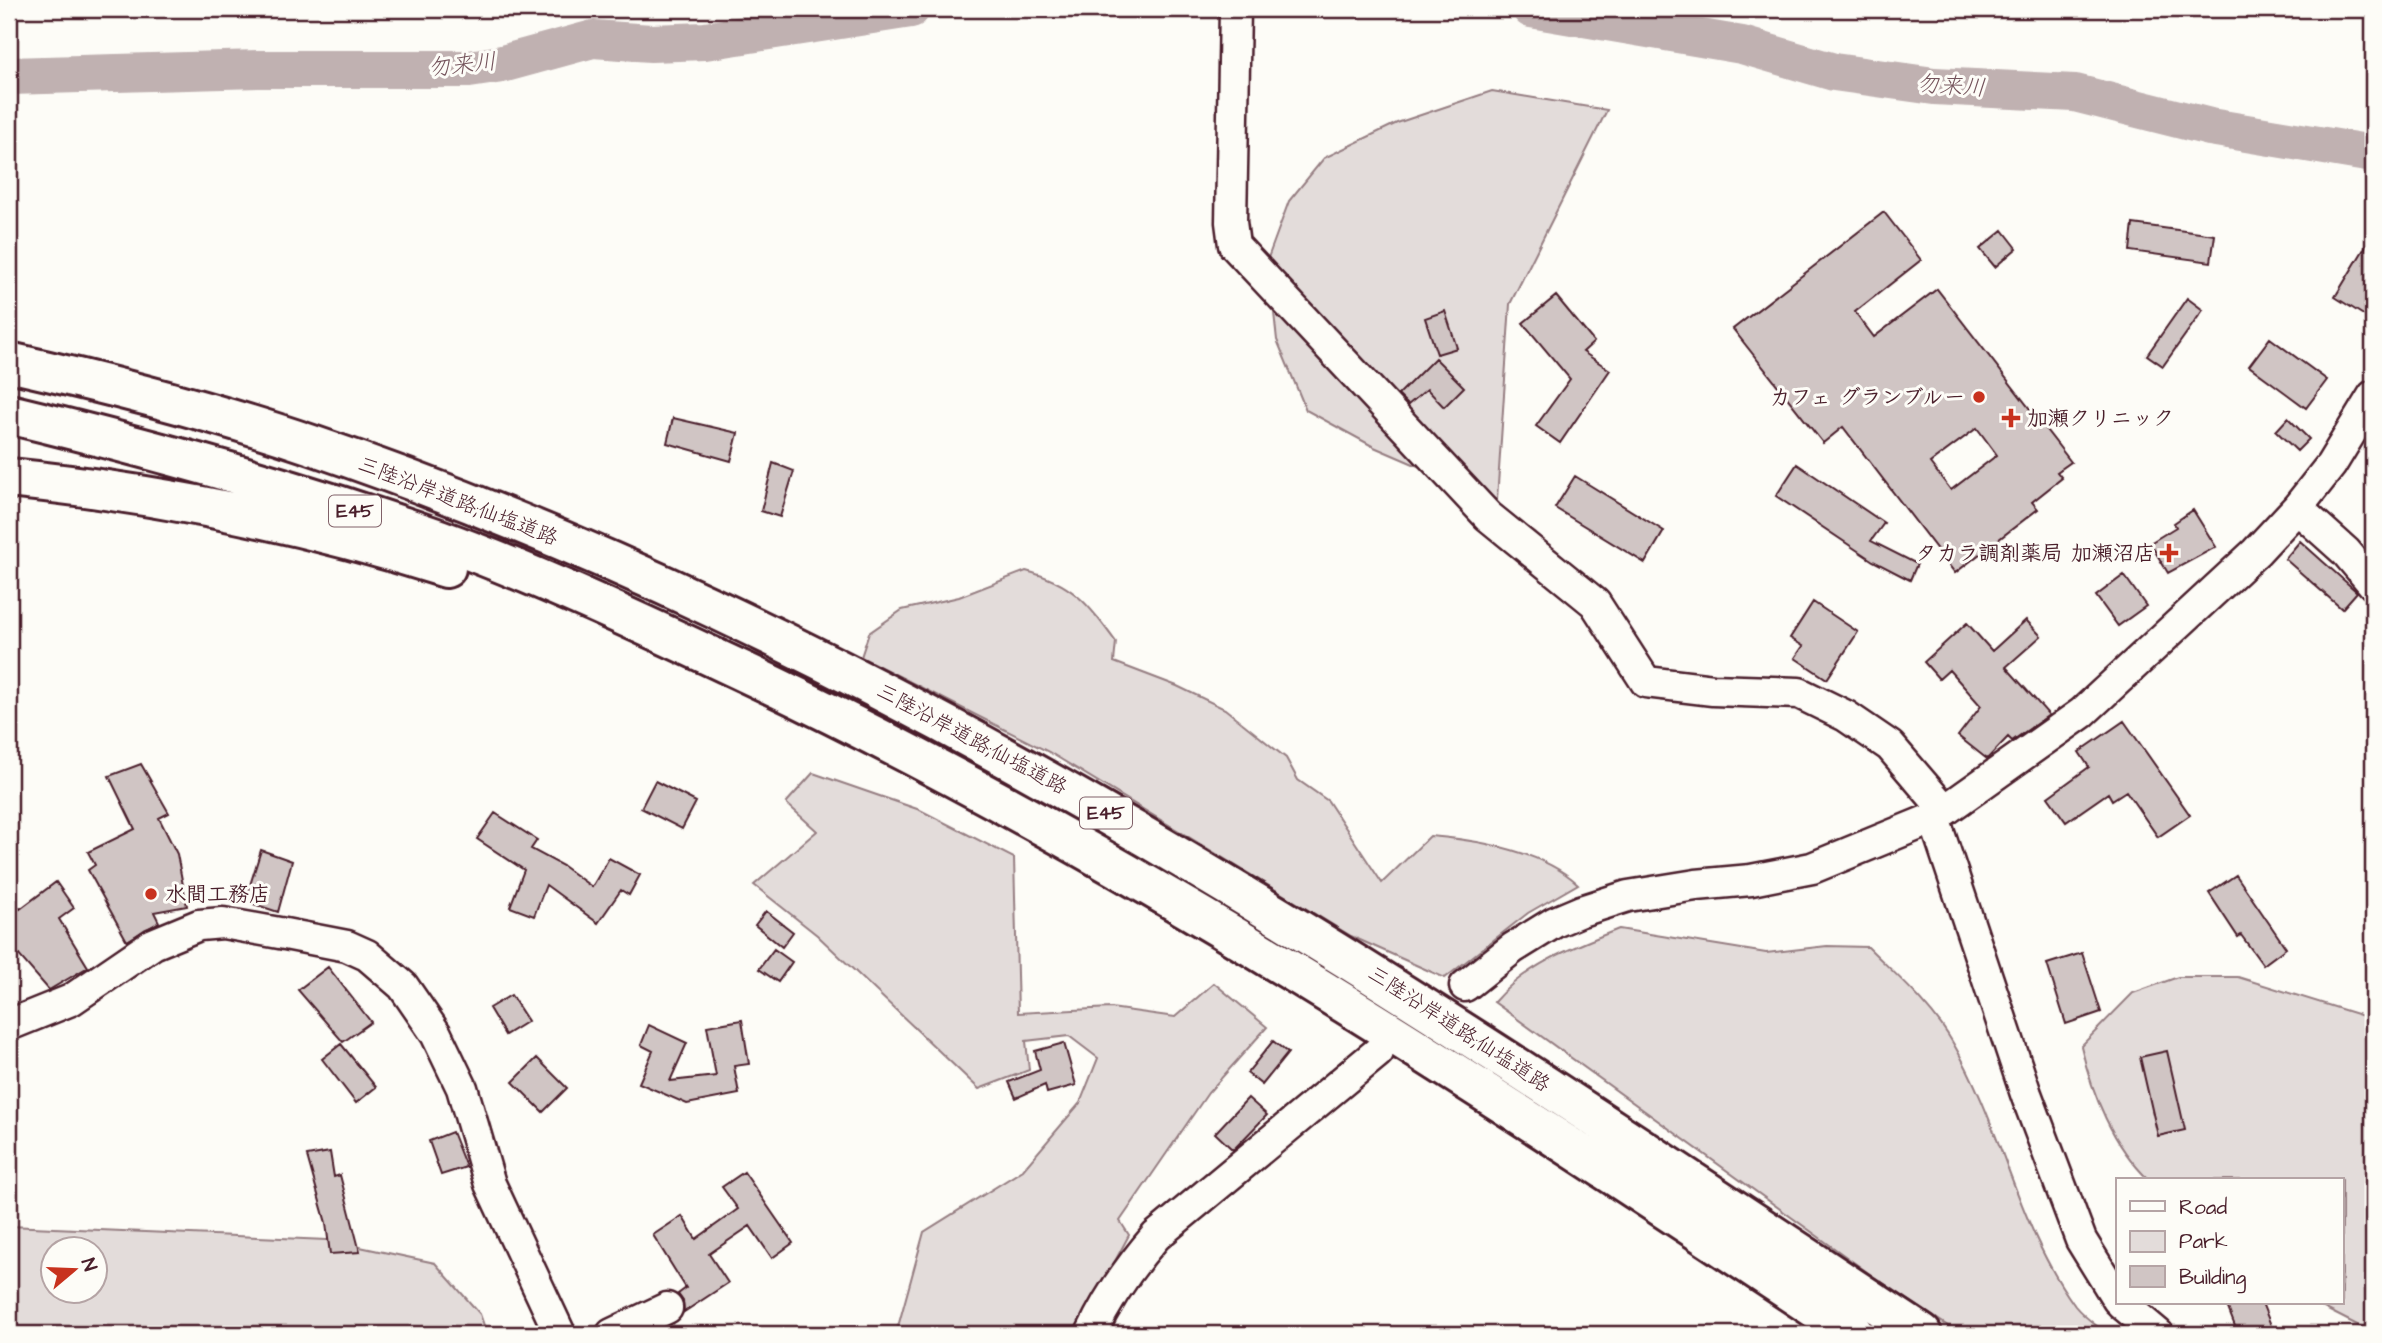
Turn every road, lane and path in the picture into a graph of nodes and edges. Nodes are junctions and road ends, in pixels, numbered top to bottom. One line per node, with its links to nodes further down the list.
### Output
1 (1235, 9): 11 (street)
2 (9, 340): 6 (highway)
3 (9, 362): 6 (highway, 三陸沿岸道路;仙塩道路 / E45)
4 (2373, 396): 8 (street)
5 (9, 414): 10 (highway, 三陸沿岸道路;仙塩道路 / E45)
6 (223, 417): 22 (highway, 三陸沿岸道路;仙塩道路 / E45)
7 (9, 478): 10 (highway)
8 (2297, 508): 9 (street); 11 (street)
9 (2373, 584)
10 (688, 645): 21 (highway, 三陸沿岸道路;仙塩道路 / E45)
11 (1939, 814): 12 (street); 15 (street)
12 (1465, 986)
13 (9, 1024): 18 (street)
14 (1378, 1052): 20 (street)
15 (2116, 1297)
16 (2121, 1304): 23 (street)
17 (667, 1308): 19 (street)
18 (560, 1334)
19 (612, 1334)
20 (1091, 1334)
21 (1854, 1334)
22 (1923, 1334)
23 (2158, 1334)

